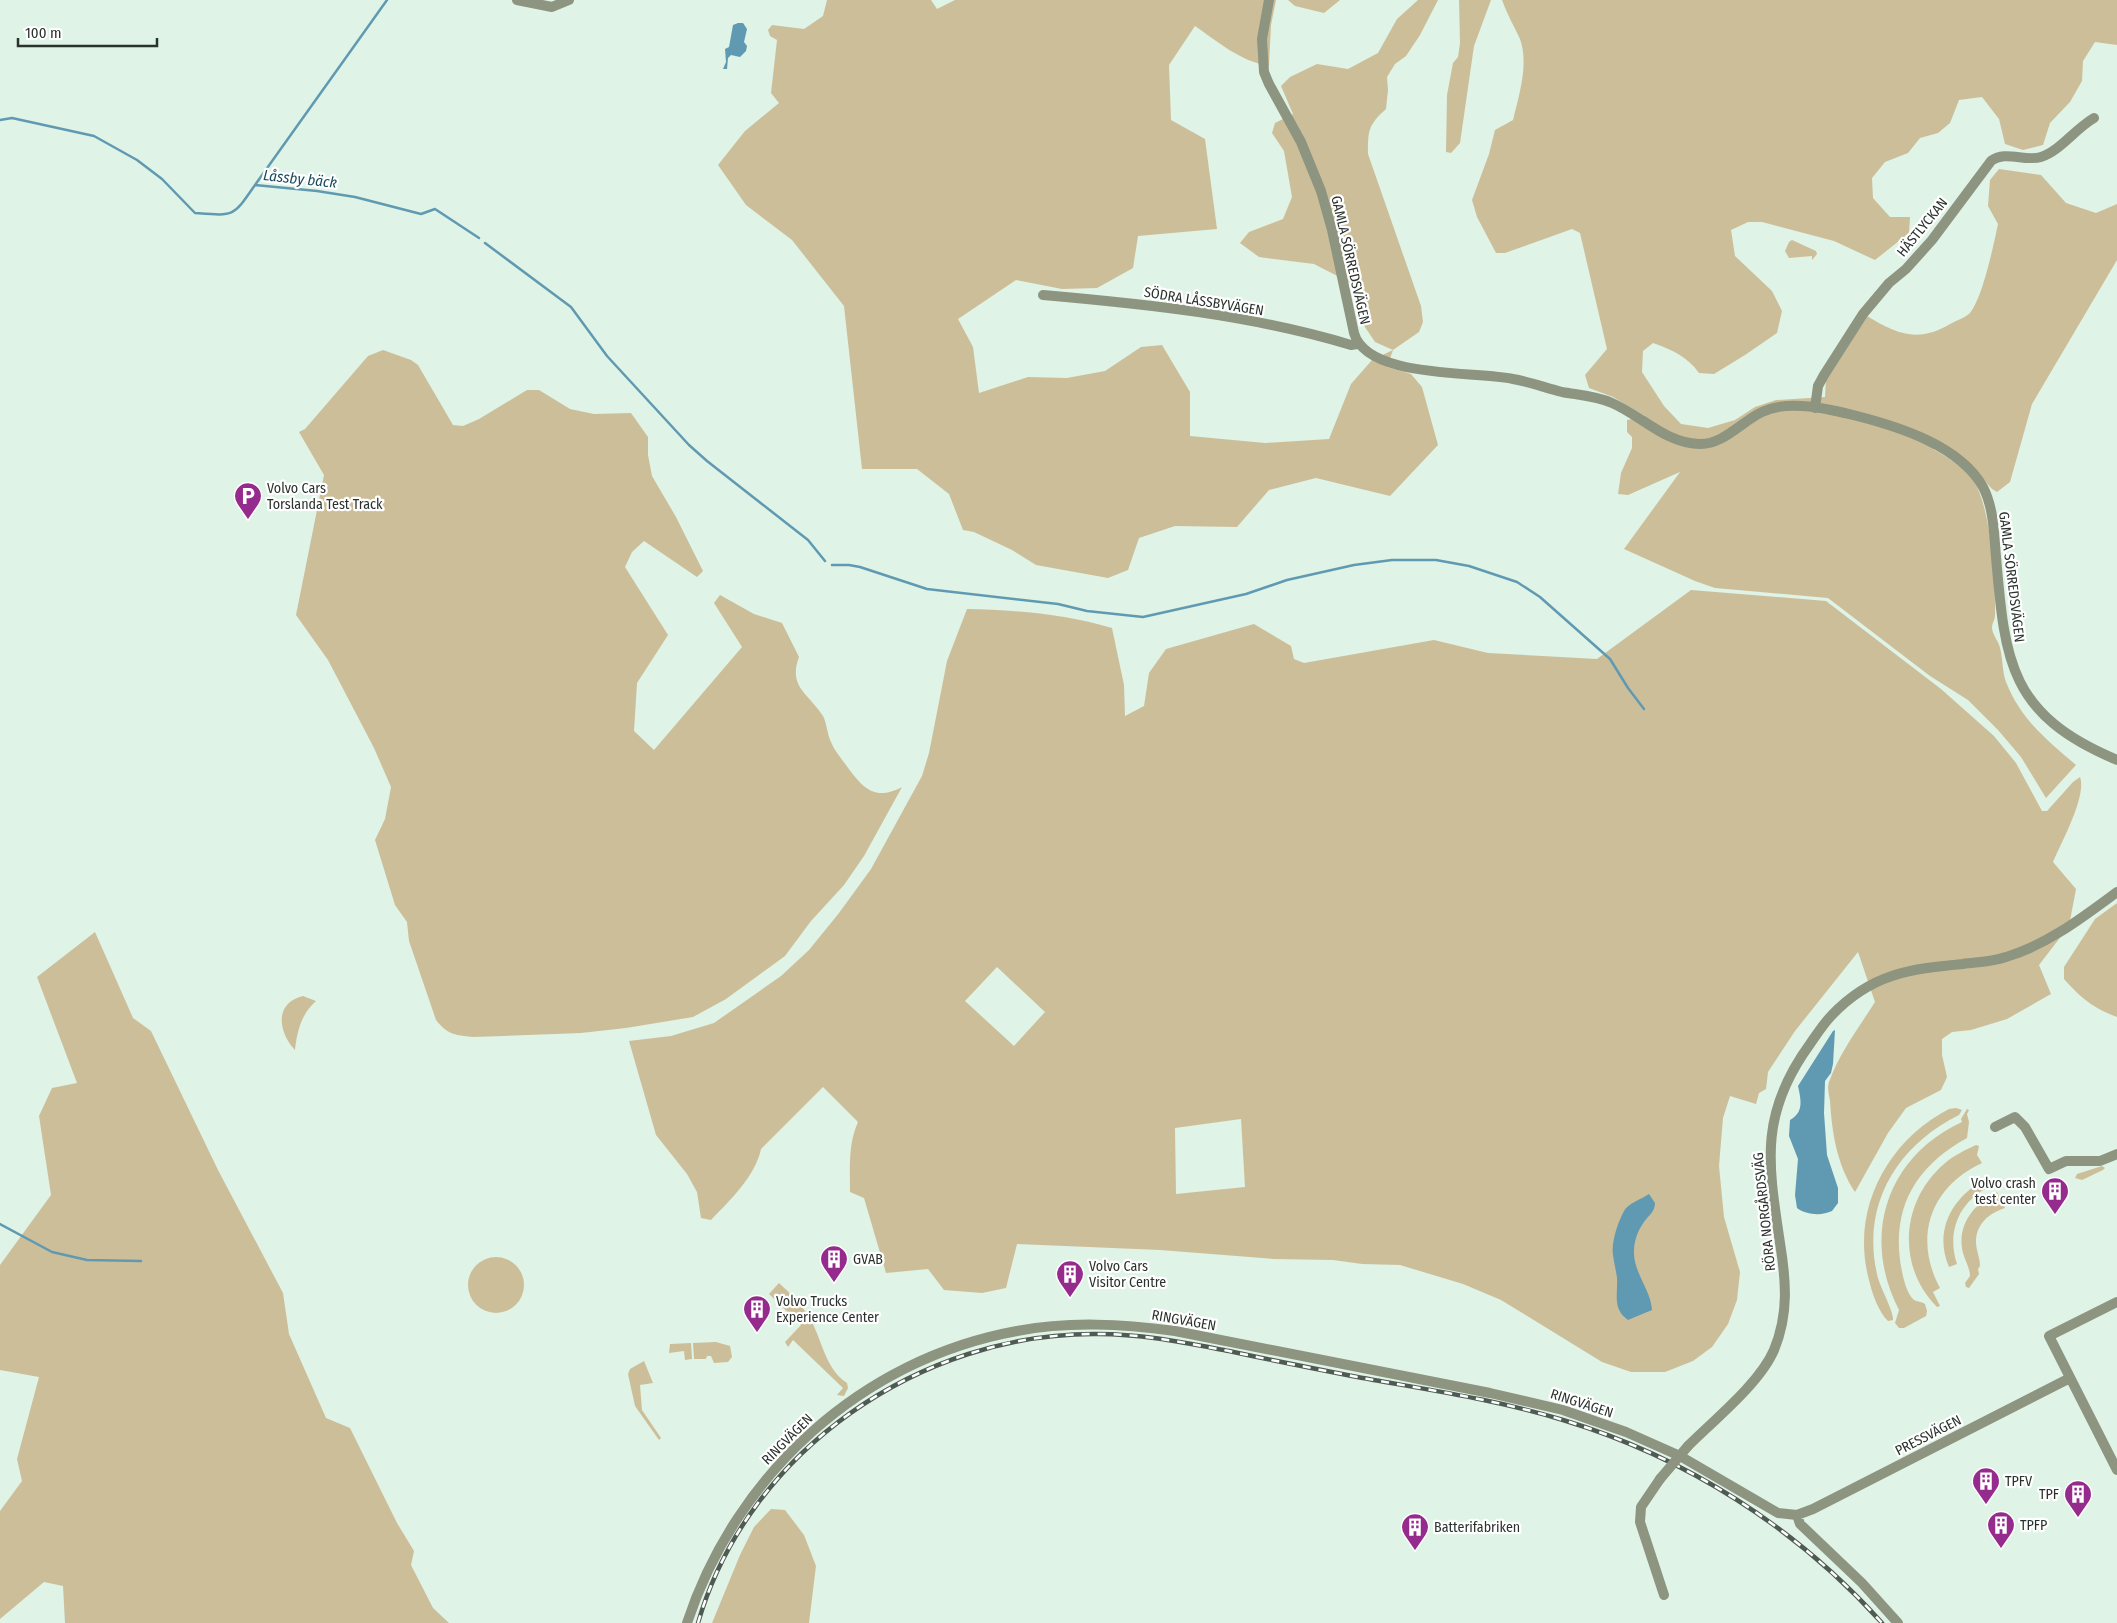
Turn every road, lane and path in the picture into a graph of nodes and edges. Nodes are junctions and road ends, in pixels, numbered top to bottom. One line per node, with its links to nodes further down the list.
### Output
1 (517, 0): 2 (street)
2 (569, 0)
3 (1269, 0): 6 (street, GAMLA SÖRREDSVÄGEN)
4 (2094, 118): 7 (street, HÄSTLYCKAN)
5 (1043, 295): 6 (street, SÖDRA LÅSSBYVÄGEN)
6 (1357, 344): 7 (street, GAMLA SÖRREDSVÄGEN)
7 (1815, 408): 8 (street, GAMLA SÖRREDSVÄGEN)
8 (2117, 759)
9 (2117, 892): 16 (street, RÖRA NORGÅRDSVÄG, bridge)
10 (1995, 1128): 11 (street)
11 (2117, 1154)
12 (2117, 1302): 13 (street)
13 (2070, 1378): 14 (street); 15 (street, PRESSVÄGEN)
14 (2117, 1470)
15 (1797, 1515): 17 (street, RINGVÄGEN); 18 (street)
16 (1664, 1595)
17 (687, 1623)
18 (1898, 1623)

